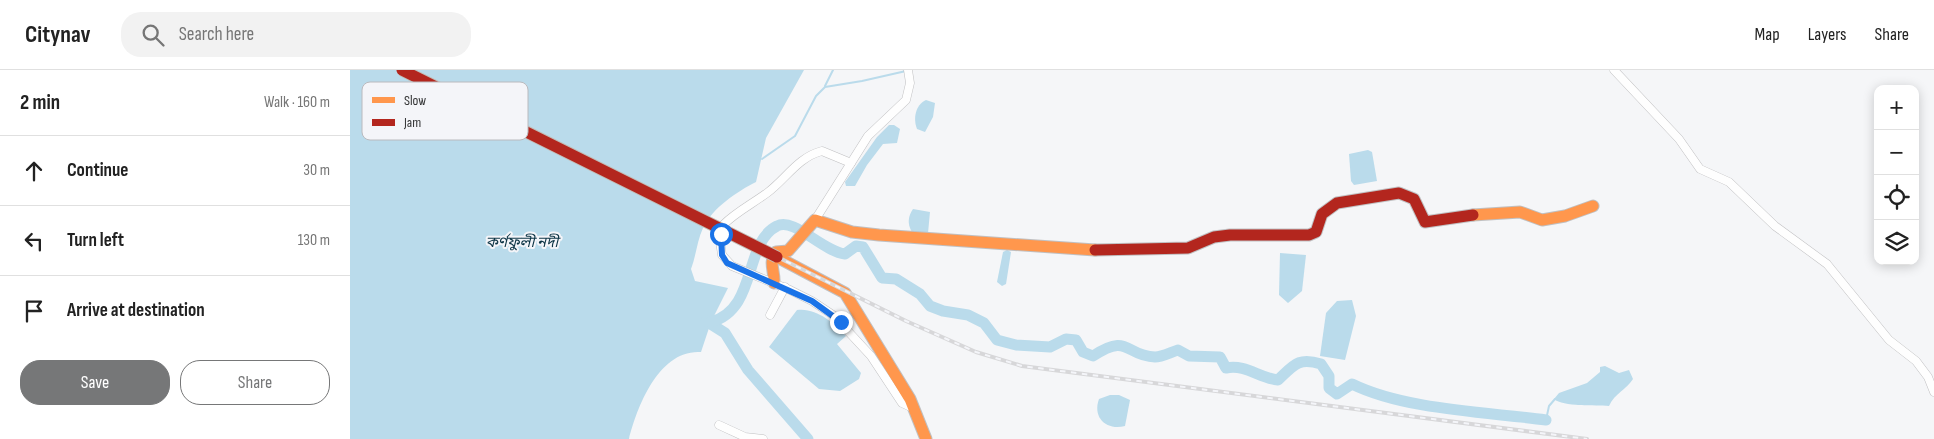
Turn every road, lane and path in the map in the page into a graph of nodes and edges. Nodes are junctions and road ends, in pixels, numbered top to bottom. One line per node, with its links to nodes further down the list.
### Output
1 (402, 70): 4 (main road, bridge)
2 (1614, 70): 11 (street)
3 (908, 72): 6 (street)
4 (426, 82)
5 (528, 133): 12 (main road, bridge)
6 (851, 163): 8 (street); 9 (street)
7 (1593, 206): 8 (main road)
8 (812, 224): 9 (main road)
9 (779, 285): 10 (street); 12 (street)
10 (770, 315)
11 (1934, 392)
12 (915, 408): 15 (main road)
13 (719, 425): 14 (street)
14 (763, 439)
15 (926, 439)

